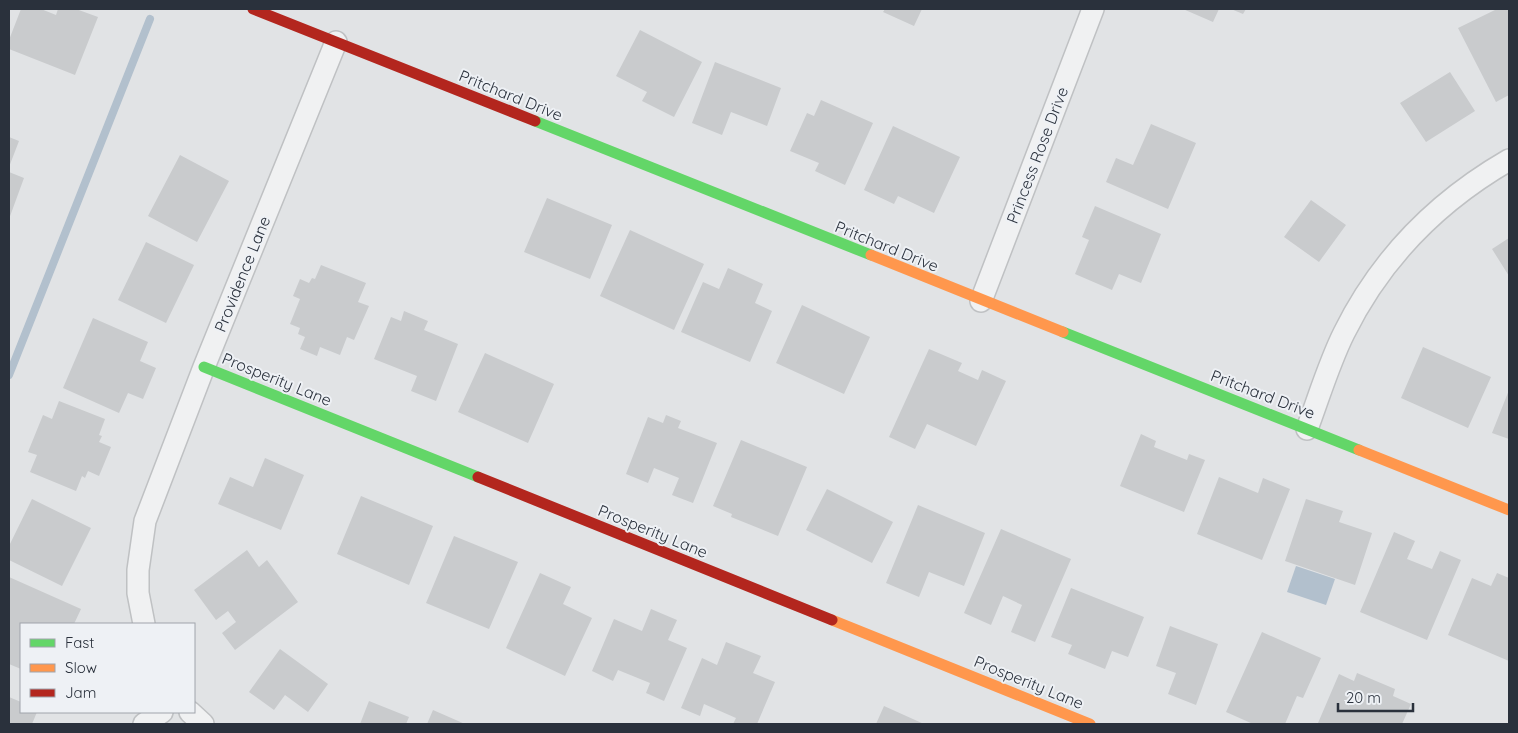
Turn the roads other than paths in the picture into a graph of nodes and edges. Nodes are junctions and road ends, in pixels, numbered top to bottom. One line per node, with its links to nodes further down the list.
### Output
1 (253, 9): 3 (street, Pritchard Drive)
2 (1093, 9): 5 (street, Princess Rose Drive)
3 (336, 42): 5 (street, Pritchard Drive); 6 (street, Providence Lane)
4 (1509, 160): 7 (street)
5 (981, 301): 7 (street, Pritchard Drive)
6 (204, 367): 9 (street, Providence Lane); 14 (street, Prosperity Lane)
7 (1307, 429): 8 (street, Pritchard Drive)
8 (1509, 510)
9 (144, 623)
10 (160, 713): 12 (street)
11 (191, 713): 13 (street)
12 (144, 724)
13 (203, 724)
14 (1090, 724)

